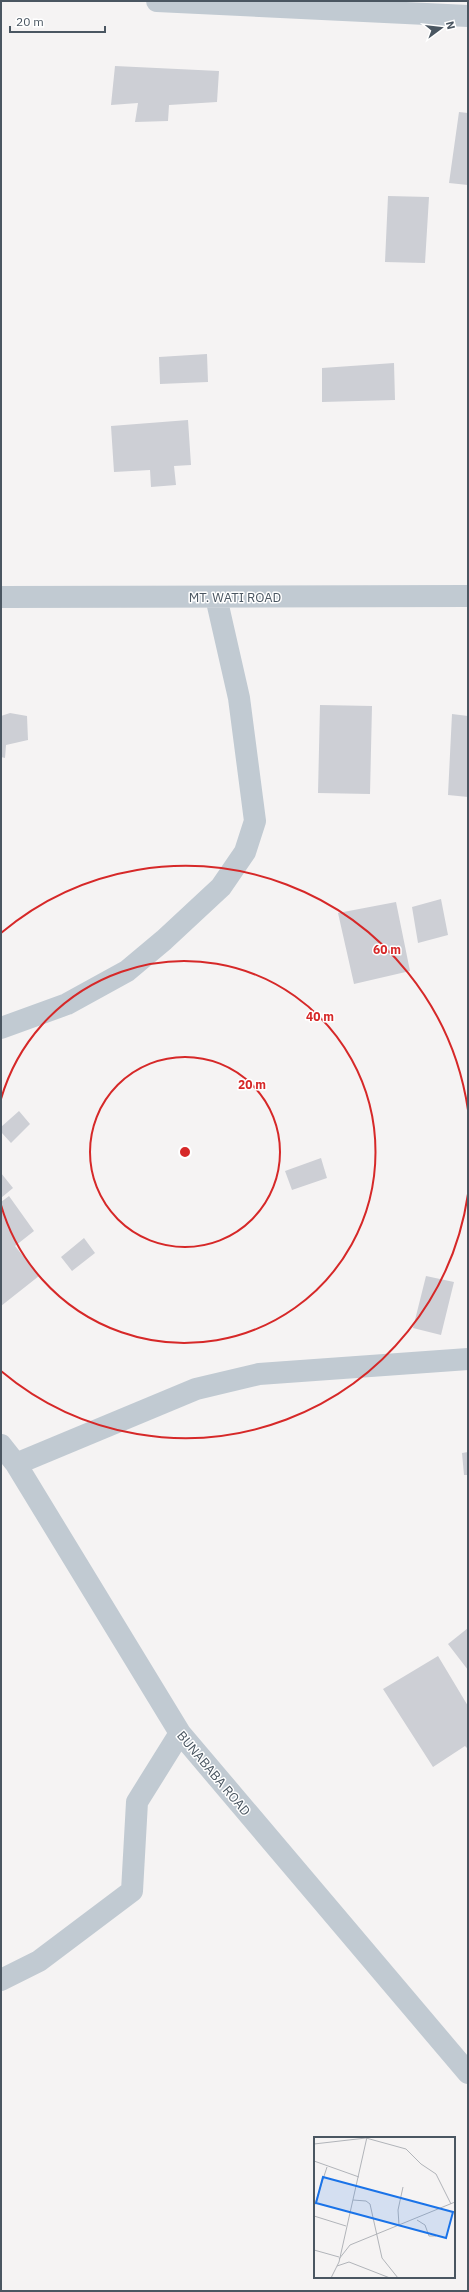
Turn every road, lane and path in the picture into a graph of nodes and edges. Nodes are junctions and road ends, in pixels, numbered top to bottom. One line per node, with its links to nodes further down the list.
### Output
1 (157, 1): 2 (street)
2 (468, 16)
3 (468, 596): 4 (street, MT. WATI ROAD)
4 (216, 597): 5 (street, MT. WATI ROAD); 6 (street)
5 (1, 598)
6 (1, 1028)
7 (468, 1359): 9 (street)
8 (1, 1445): 9 (street, BUNABABA ROAD)
9 (16, 1464): 10 (street, BUNABABA ROAD)
10 (180, 1734): 11 (street); 12 (street, BUNABABA ROAD)
11 (1, 1980)
12 (468, 2073)

